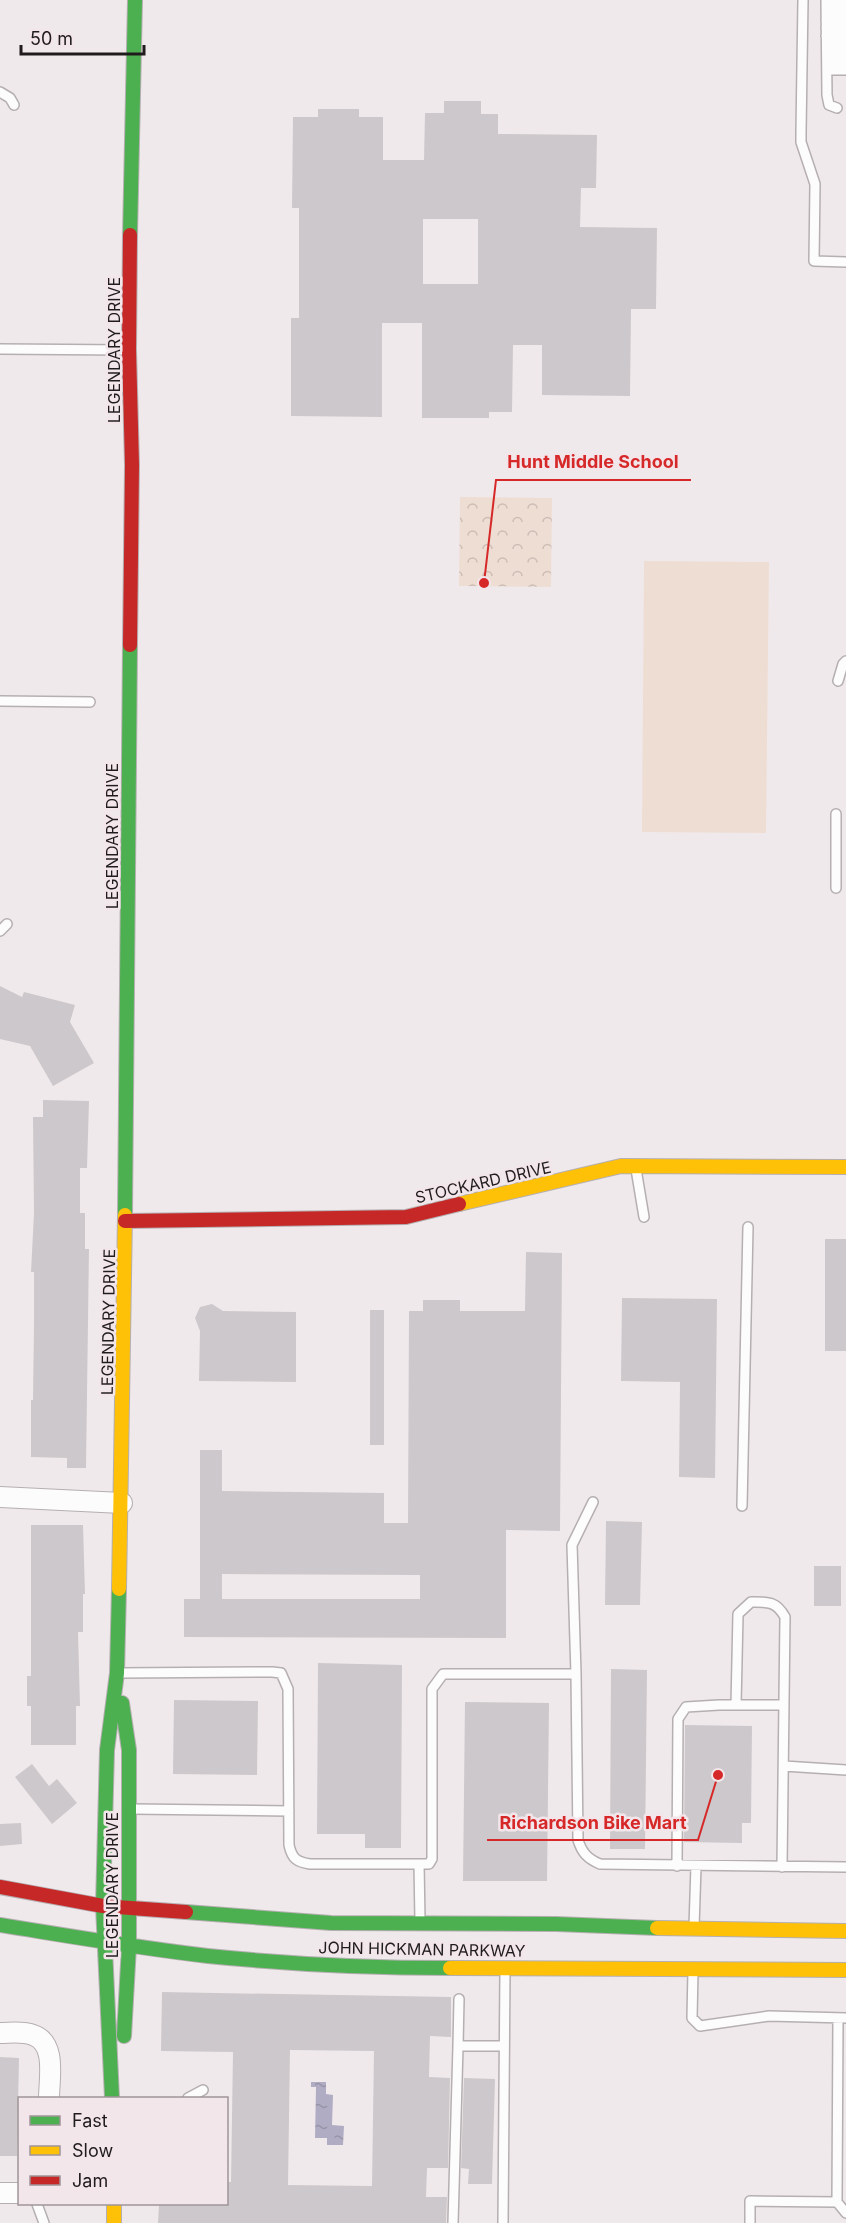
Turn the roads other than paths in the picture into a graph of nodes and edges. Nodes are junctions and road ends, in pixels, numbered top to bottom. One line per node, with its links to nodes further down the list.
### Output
1 (135, 0): 18 (street, LEGENDARY DRIVE)
2 (803, 0): 16 (lane)
3 (846, 3): 7 (lane)
4 (846, 12): 7 (lane)
5 (846, 20): 7 (lane)
6 (846, 29): 7 (lane)
7 (826, 33): 8 (lane); 9 (lane); 10 (lane); 11 (lane); 12 (lane); 15 (lane)
8 (846, 37)
9 (846, 45)
10 (846, 53)
11 (846, 62)
12 (846, 70)
13 (0, 92): 14 (lane)
14 (14, 105)
15 (837, 108)
16 (846, 262)
17 (0, 349): 18 (lane)
18 (129, 350): 29 (street, LEGENDARY DRIVE)
19 (846, 661): 20 (lane)
20 (838, 681)
21 (0, 701): 22 (lane)
22 (90, 702)
23 (836, 814): 24 (lane)
24 (841, 836): 25 (lane)
25 (836, 888)
26 (636, 1166): 27 (street, STOCKARD DRIVE); 28 (lane); 29 (street, STOCKARD DRIVE)
27 (846, 1167)
28 (644, 1216)
29 (125, 1221): 33 (street, LEGENDARY DRIVE)
30 (748, 1227): 34 (lane)
31 (0, 1497): 33 (street)
32 (593, 1502): 36 (lane)
33 (122, 1503): 35 (street, LEGENDARY DRIVE)
34 (742, 1506)
35 (117, 1672): 41 (street, LEGENDARY DRIVE); 42 (lane); 49 (street, LEGENDARY DRIVE)
36 (576, 1674): 43 (lane); 44 (lane)
37 (736, 1705): 38 (lane); 38 (lane); 44 (lane)
38 (784, 1705): 39 (lane)
39 (784, 1766): 40 (lane); 46 (lane)
40 (846, 1770)
41 (129, 1809): 42 (lane); 50 (street, LEGENDARY DRIVE)
42 (289, 1811): 43 (lane)
43 (419, 1864): 52 (lane)
44 (677, 1866): 45 (lane)
45 (696, 1866): 46 (lane); 54 (lane)
46 (782, 1867): 47 (lane)
47 (846, 1867)
48 (0, 1887): 49 (street, JOHN HICKMAN PARKWAY)
49 (103, 1906): 50 (street, JOHN HICKMAN PARKWAY); 55 (street, LEGENDARY DRIVE)
50 (129, 1908): 52 (street, JOHN HICKMAN PARKWAY); 56 (street, LEGENDARY DRIVE)
51 (0, 1925): 55 (street, JOHN HICKMAN PARKWAY)
52 (419, 1929): 54 (street, JOHN HICKMAN PARKWAY)
53 (846, 1931): 54 (street, JOHN HICKMAN PARKWAY)
54 (694, 1935)
55 (104, 1942): 56 (street, JOHN HICKMAN PARKWAY); 67 (street, LEGENDARY DRIVE)
56 (129, 1946): 58 (street, JOHN HICKMAN PARKWAY); 68 (street, LEGENDARY DRIVE)
57 (693, 1965): 58 (street, JOHN HICKMAN PARKWAY); 59 (street, JOHN HICKMAN PARKWAY); 61 (lane)
58 (505, 1968): 64 (lane)
59 (846, 1970)
60 (459, 1999): 63 (lane)
61 (842, 2018): 70 (lane)
62 (0, 2033): 66 (street)
63 (458, 2046): 64 (lane); 79 (lane)
64 (504, 2046): 80 (lane)
65 (202, 2090): 69 (lane)
66 (49, 2097)
67 (114, 2097)
68 (114, 2097)
69 (190, 2097)
70 (842, 2125): 73 (lane)
71 (0, 2193): 72 (street)
72 (18, 2193)
73 (837, 2202): 76 (lane); 81 (lane)
74 (37, 2205): 77 (lane)
75 (114, 2205): 78 (street)
76 (846, 2212)
77 (44, 2223)
78 (114, 2223)
79 (453, 2223)
80 (503, 2223)
81 (750, 2223)

